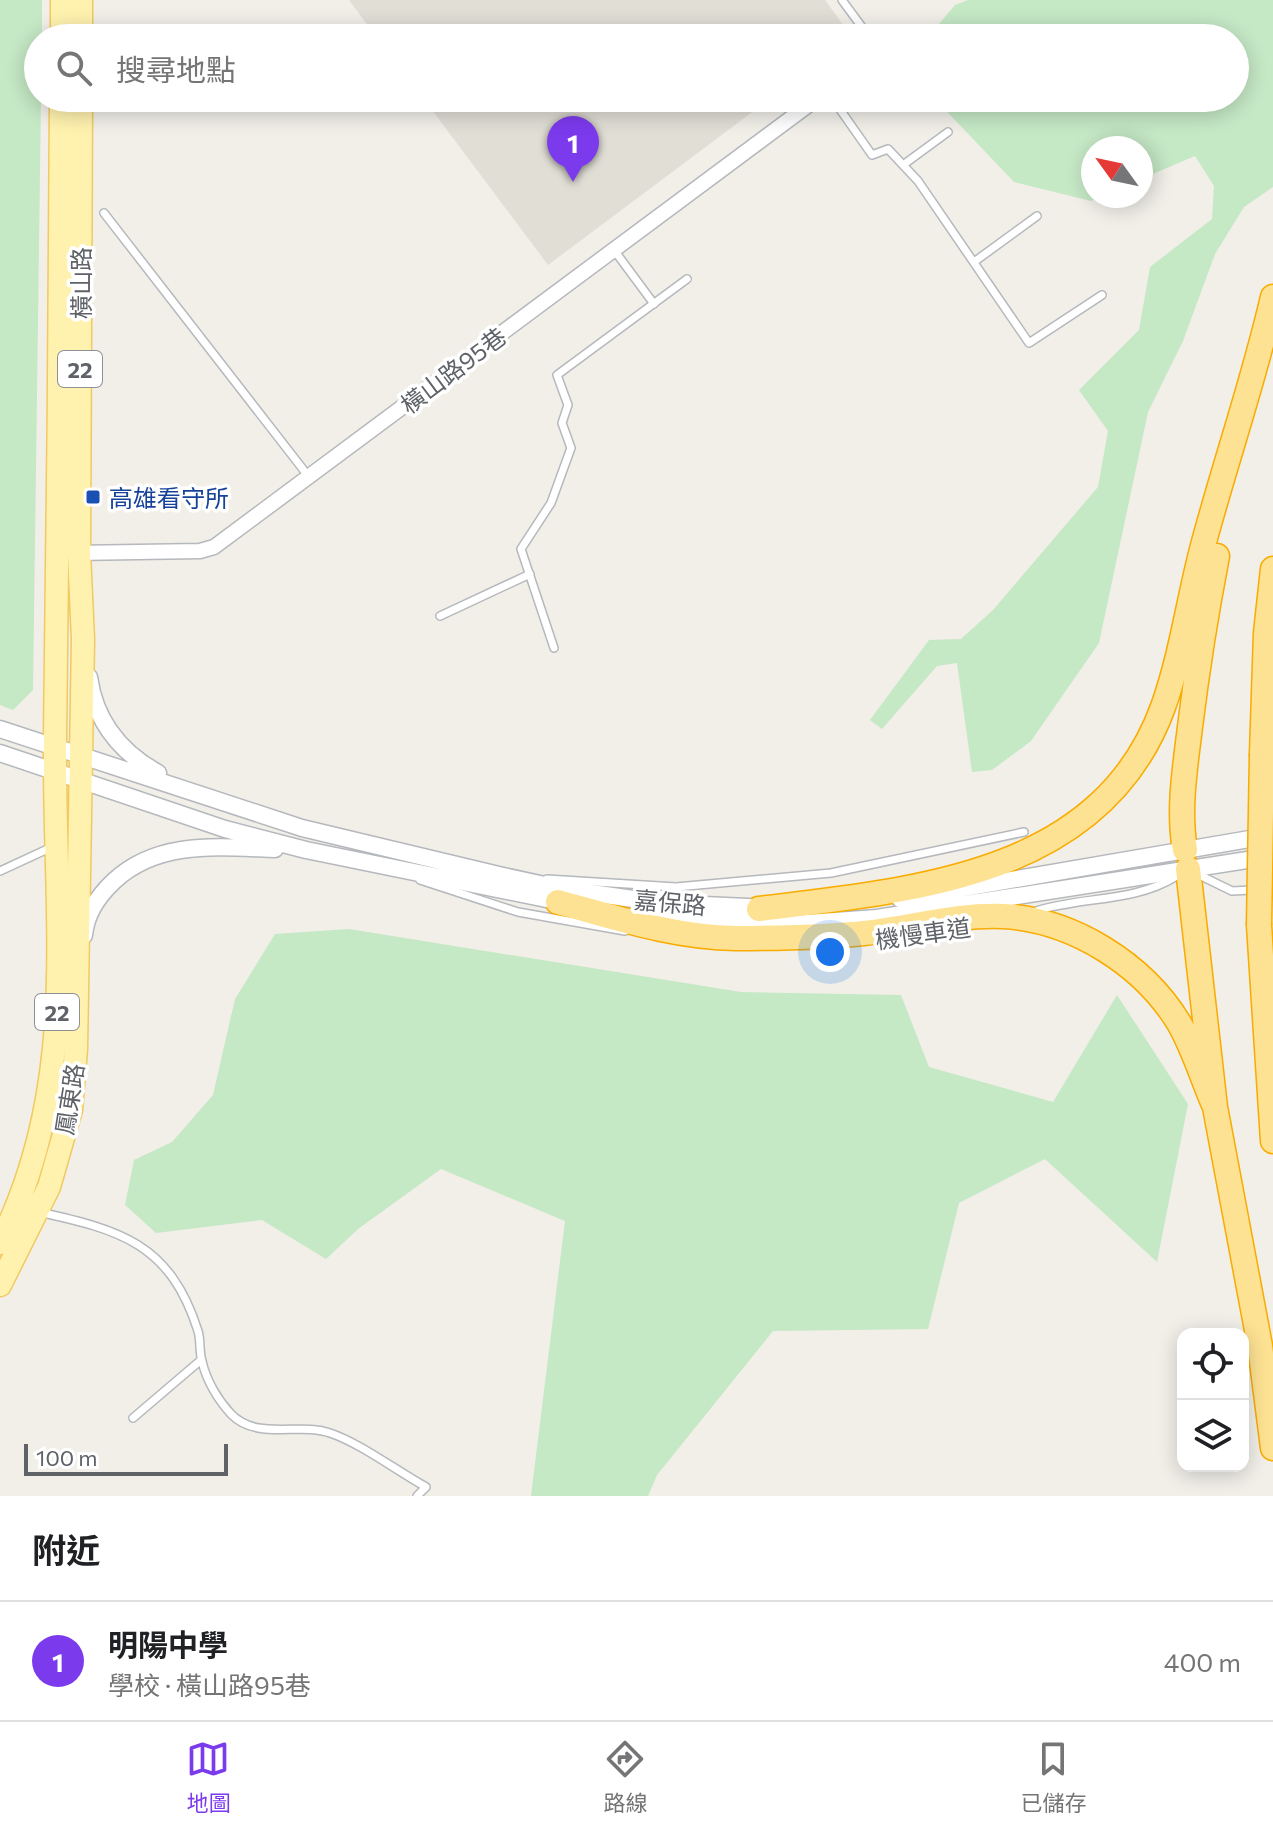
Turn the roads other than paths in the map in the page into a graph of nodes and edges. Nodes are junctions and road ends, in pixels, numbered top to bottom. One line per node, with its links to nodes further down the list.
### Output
1 (62, 0): 4 (main road)
2 (81, 0): 5 (main road)
3 (842, 0): 6 (lane)
4 (62, 24)
5 (81, 24)
6 (860, 24)
7 (61, 112): 23 (main road, 橫山路 / 22)
8 (81, 112): 23 (main road, 橫山路 / 22)
9 (799, 112): 15 (street, 橫山路95巷)
10 (842, 112): 12 (lane)
11 (948, 132): 12 (lane)
12 (903, 165): 16 (lane)
13 (104, 213): 22 (lane)
14 (1037, 216): 16 (lane)
15 (614, 250): 20 (lane); 22 (street, 橫山路95巷)
16 (974, 262): 18 (lane)
17 (687, 279): 20 (lane)
18 (1102, 295)
19 (1273, 297): 21 (highway)
20 (654, 304): 25 (lane)
21 (1244, 408): 41 (highway); 47 (highway)
22 (309, 477): 23 (street, 橫山路95巷)
23 (68, 553): 27 (main road, 橫山路 / 22); 30 (main road, 橫山路 / 22)
24 (1273, 569): 53 (highway, bridge)
25 (530, 574): 26 (lane); 28 (lane)
26 (440, 616)
27 (83, 639): 32 (main road, 橫山路 / 22); 35 (street)
28 (554, 648)
29 (0, 729): 30 (street, 嘉保路)
30 (55, 747): 32 (street, 嘉保路); 33 (main road, 鳳東路 / 22)
31 (0, 753): 33 (street, 嘉保路)
32 (81, 756): 34 (main road, 鳳東路 / 22); 35 (street, 嘉保路)
33 (56, 771): 34 (street, 嘉保路); 38 (main road, 鳳東路 / 22)
34 (81, 780): 39 (street, 嘉保路); 51 (main road, 鳳東路 / 22)
35 (203, 796): 44 (street, 嘉保路)
36 (1024, 832): 44 (lane)
37 (1273, 835): 41 (street, 嘉保路)
38 (57, 845): 43 (lane); 55 (main road, 鳳東路 / 22)
39 (306, 850): 42 (street, 嘉保路); 51 (street)
40 (1273, 856): 41 (street, 嘉保路)
41 (1187, 860): 45 (lane); 46 (street, 嘉保路); 47 (street, 嘉保路); 48 (lane, 機慢車道); 52 (highway)
42 (377, 864): 46 (street, 嘉保路); 50 (lane, 機慢車道)
43 (0, 871)
44 (503, 876): 47 (street, 嘉保路)
45 (1273, 889)
46 (558, 902): 48 (highway)
47 (759, 909)
48 (1015, 918): 49 (lane, 機慢車道); 52 (highway)
49 (977, 926)
50 (911, 936)
51 (80, 981): 54 (main road, 鳳東路 / 22)
52 (1215, 1107): 59 (highway)
53 (1273, 1141)
54 (37, 1212): 56 (main road, 鳳東路 / 22); 57 (lane)
55 (0, 1243)
56 (0, 1285)
57 (201, 1360): 58 (lane); 60 (lane)
58 (133, 1418)
59 (1273, 1448)
60 (417, 1496)

